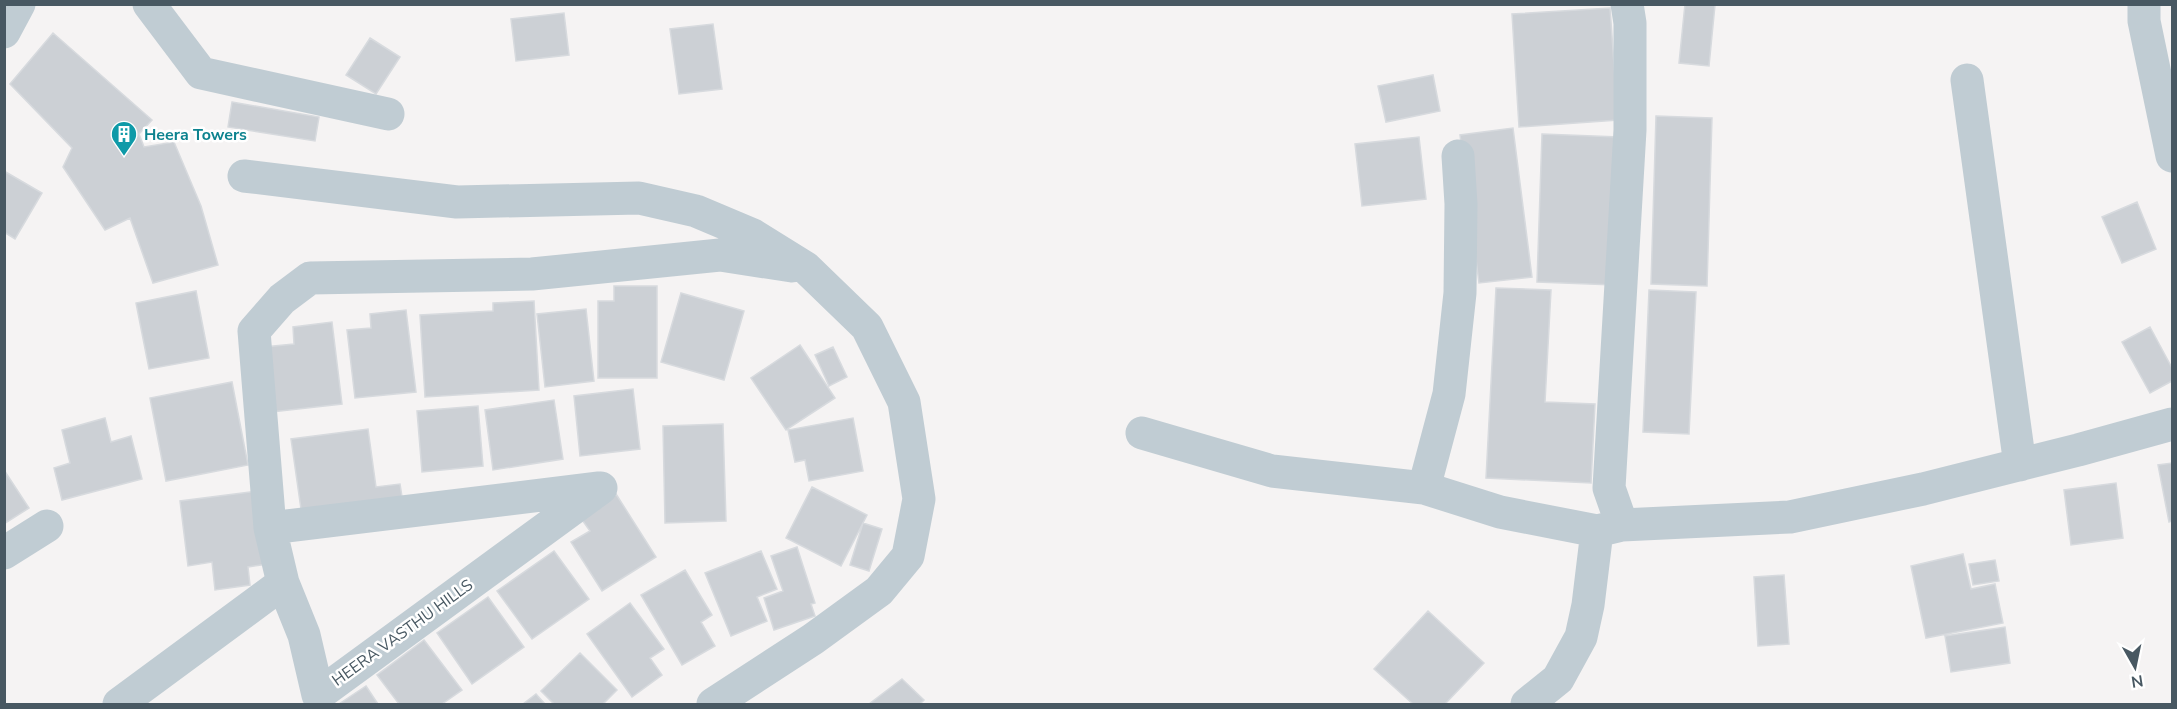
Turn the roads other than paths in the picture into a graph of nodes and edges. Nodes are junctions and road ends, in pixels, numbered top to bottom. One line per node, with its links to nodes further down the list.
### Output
1 (19, 4): 5 (street)
2 (149, 4): 7 (street)
3 (1627, 4): 18 (street)
4 (2144, 4): 9 (street)
5 (4, 32)
6 (1967, 80): 14 (street)
7 (388, 114)
8 (1458, 156): 15 (street)
9 (2172, 156)
10 (244, 176): 11 (street)
11 (806, 268): 17 (street, HEERA VASTHU HILLS); 23 (street)
12 (2172, 424): 14 (street)
13 (1142, 433): 15 (street)
14 (2020, 465): 18 (street)
15 (1424, 488): 18 (street)
16 (47, 526): 19 (street)
17 (270, 528): 20 (street, HEERA VASTHU HILLS); 21 (street, HEERA VASTHU HILLS)
18 (1609, 528): 24 (street)
19 (4, 553)
20 (283, 583): 21 (street, HEERA VASTHU HILLS); 22 (street)
21 (317, 700)
22 (119, 705)
23 (713, 705)
24 (1527, 705)

